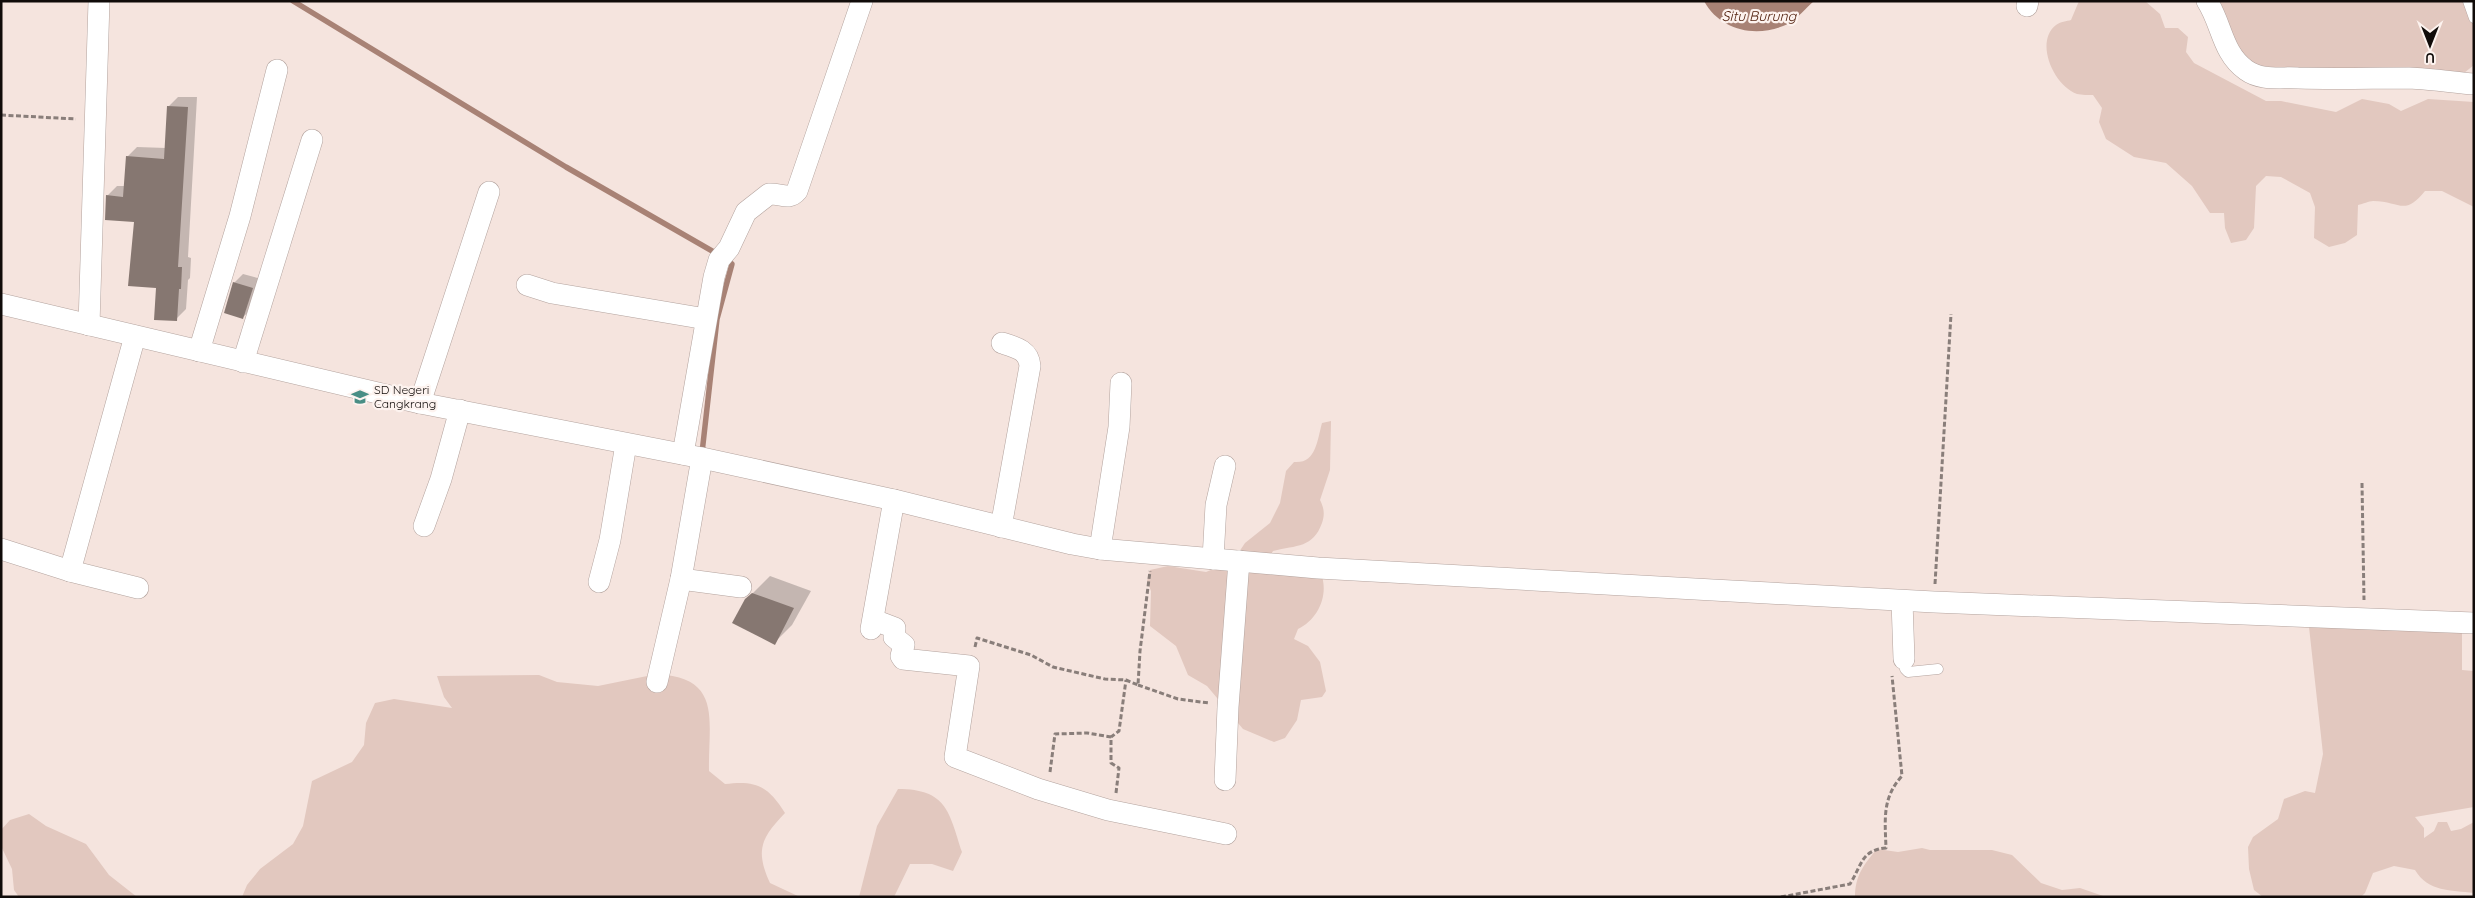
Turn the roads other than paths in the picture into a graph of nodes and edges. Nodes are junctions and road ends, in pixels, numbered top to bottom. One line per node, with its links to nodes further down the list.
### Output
1 (99, 1): 13 (street)
2 (862, 1): 12 (street)
3 (2208, 1): 7 (street)
4 (2468, 1): 5 (lane)
5 (2474, 18)
6 (277, 70): 16 (street)
7 (2473, 81)
8 (312, 140): 17 (street)
9 (490, 192): 19 (street)
10 (527, 285): 12 (street)
11 (1, 304): 13 (street)
12 (706, 319): 22 (street)
13 (89, 325): 14 (street)
14 (135, 336): 16 (street); 31 (street)
15 (1002, 343): 26 (street)
16 (199, 351): 17 (street)
17 (243, 362): 19 (street)
18 (1121, 383): 28 (street)
19 (420, 402): 20 (street)
20 (460, 410): 21 (street); 25 (street)
21 (626, 444): 22 (street); 33 (street)
22 (692, 456): 24 (street); 32 (street)
23 (1224, 466): 29 (street)
24 (894, 500): 26 (street); 42 (street)
25 (424, 526)
26 (1001, 527): 28 (street)
27 (1, 549): 31 (street)
28 (1100, 549): 29 (street)
29 (1213, 559): 30 (street)
30 (1239, 561): 36 (street); 41 (street)
31 (70, 571): 35 (street)
32 (681, 579): 34 (street); 40 (street)
33 (599, 582)
34 (741, 586)
35 (138, 588)
36 (1902, 609): 37 (street); 38 (street)
37 (2474, 623)
38 (1898, 666): 39 (lane)
39 (1938, 669)
40 (657, 682)
41 (1225, 780)
42 (1226, 834)

